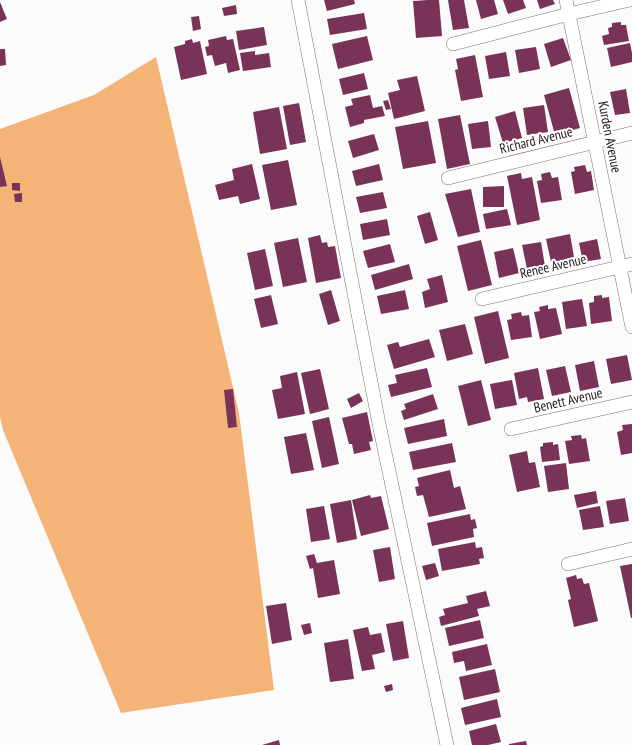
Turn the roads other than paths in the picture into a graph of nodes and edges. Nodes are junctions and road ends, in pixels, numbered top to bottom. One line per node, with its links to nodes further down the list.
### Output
1 (298, 0): 16 (street)
2 (566, 0): 4 (street, Kurden Avenue)
3 (630, 0): 4 (street)
4 (569, 14): 5 (street); 7 (street, Kurden Avenue)
5 (453, 44)
6 (632, 133): 7 (street, Richard Avenue)
7 (594, 142): 8 (street, Richard Avenue); 9 (street, Kurden Avenue)
8 (448, 178)
9 (626, 265): 10 (street, Renee Avenue); 11 (street, Kurden Avenue)
10 (482, 300)
11 (632, 327)
12 (632, 402): 13 (street, Benett Avenue)
13 (511, 429)
14 (632, 549): 15 (street)
15 (568, 564)
16 (447, 745)

